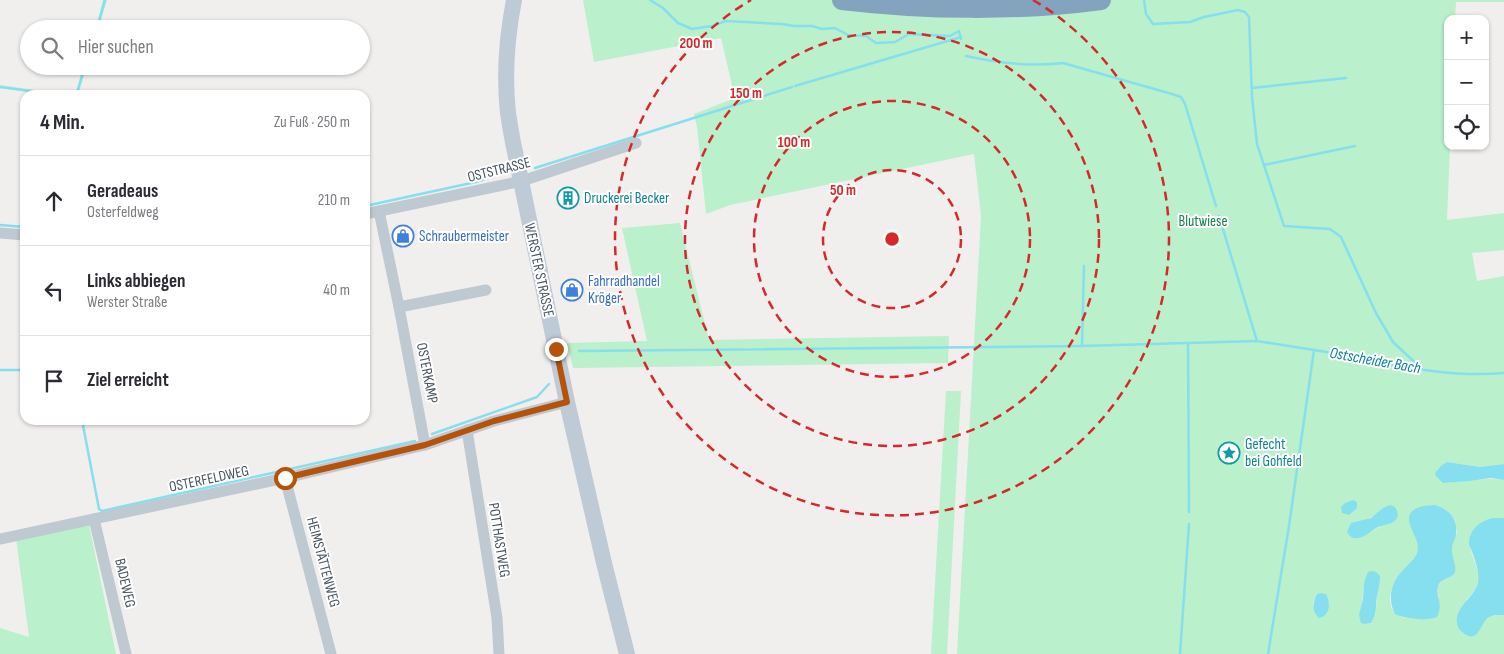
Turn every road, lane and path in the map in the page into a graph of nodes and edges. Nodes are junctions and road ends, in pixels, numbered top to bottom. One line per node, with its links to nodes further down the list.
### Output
1 (514, 0): 5 (main road, WERSTER STRASSE)
2 (842, 0): 3 (highway)
3 (1101, 0)
4 (636, 144): 5 (street, OSTSTRASSE)
5 (522, 182): 6 (street, OSTSTRASSE); 12 (main road, WERSTER STRASSE)
6 (379, 212): 7 (street, OSTSTRASSE); 11 (street, OSTERKAMP)
7 (370, 213)
8 (0, 233): 9 (street)
9 (20, 235)
10 (486, 290): 11 (street)
11 (399, 307): 14 (street, OSTERKAMP)
12 (567, 402): 13 (street, OSTERFELDWEG); 21 (main road, WERSTER STRASSE)
13 (467, 430): 14 (street, OSTERFELDWEG); 20 (street, POTTHASTWEG)
14 (425, 445): 15 (street, OSTERFELDWEG)
15 (285, 478): 16 (street, OSTERFELDWEG); 19 (street, HEIMSTÄTTENWEG)
16 (94, 518): 17 (street, OSTERFELDWEG); 18 (street, BADEWEG)
17 (0, 539)
18 (126, 654)
19 (331, 654)
20 (499, 654)
21 (627, 654)

